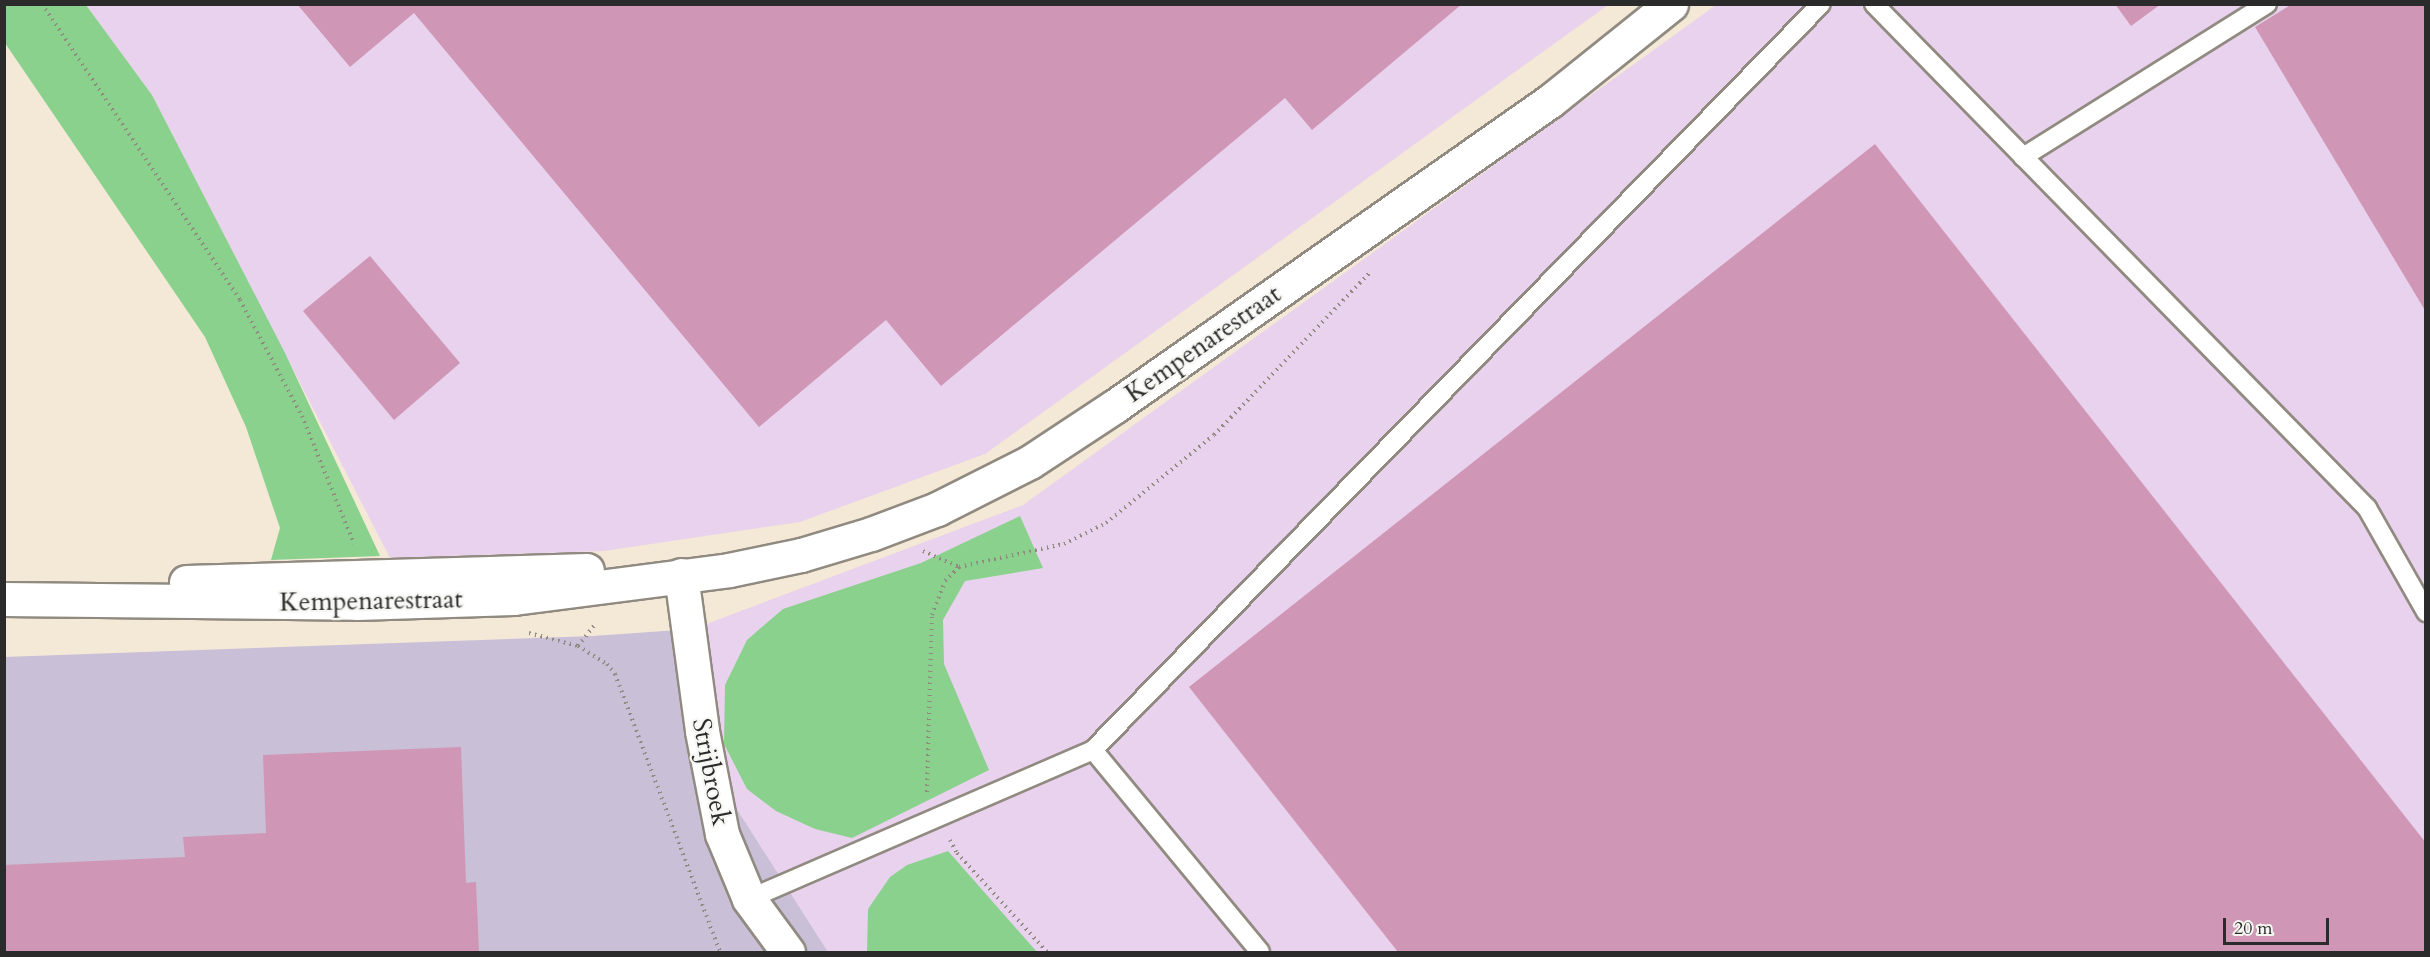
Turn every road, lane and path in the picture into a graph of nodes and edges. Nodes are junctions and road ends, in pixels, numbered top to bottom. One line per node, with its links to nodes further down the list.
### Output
1 (42, 4): 8 (path)
2 (1671, 4): 9 (street, Kempenarestraat)
3 (1821, 4): 14 (lane)
4 (1874, 4): 6 (lane)
5 (2267, 4): 6 (lane)
6 (2023, 157): 12 (lane)
7 (1379, 264): 15 (path)
8 (358, 574): 9 (street, Kempenarestraat); 10 (street, Kempenarestraat)
9 (681, 575): 10 (street, Kempenarestraat); 16 (street, Strijbroek)
10 (59, 597): 11 (street, Kempenarestraat)
11 (4, 599)
12 (2426, 612)
13 (517, 633): 17 (path)
14 (1093, 750): 15 (lane); 20 (lane)
15 (939, 818): 16 (lane); 19 (path)
16 (749, 899): 18 (street, Strijbroek)
17 (720, 952)
18 (788, 952)
19 (1047, 952)
20 (1260, 952)

